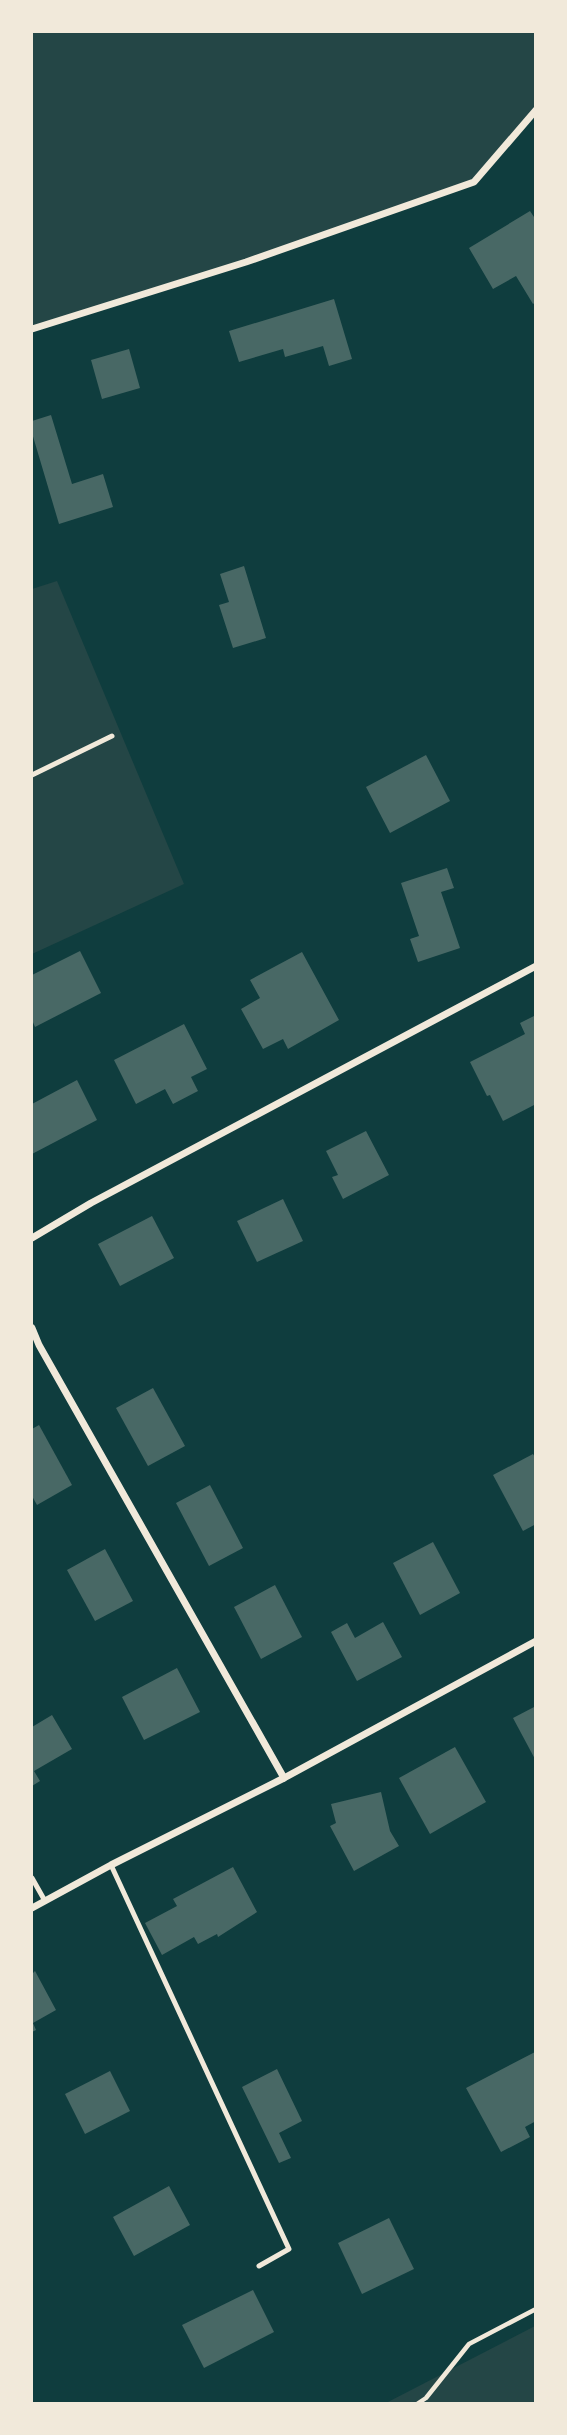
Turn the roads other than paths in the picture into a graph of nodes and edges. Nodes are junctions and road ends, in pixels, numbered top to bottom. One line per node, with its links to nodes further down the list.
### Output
1 (536, 110): 2 (street)
2 (32, 330)
3 (112, 736): 4 (lane)
4 (32, 775)
5 (536, 966): 6 (street)
6 (32, 1238)
7 (32, 1328): 9 (street)
8 (536, 1641): 9 (street)
9 (284, 1777): 10 (street)
10 (111, 1865): 12 (street); 14 (lane)
11 (32, 1878): 12 (lane)
12 (45, 1901): 13 (street)
13 (32, 1908)
14 (259, 2266)

